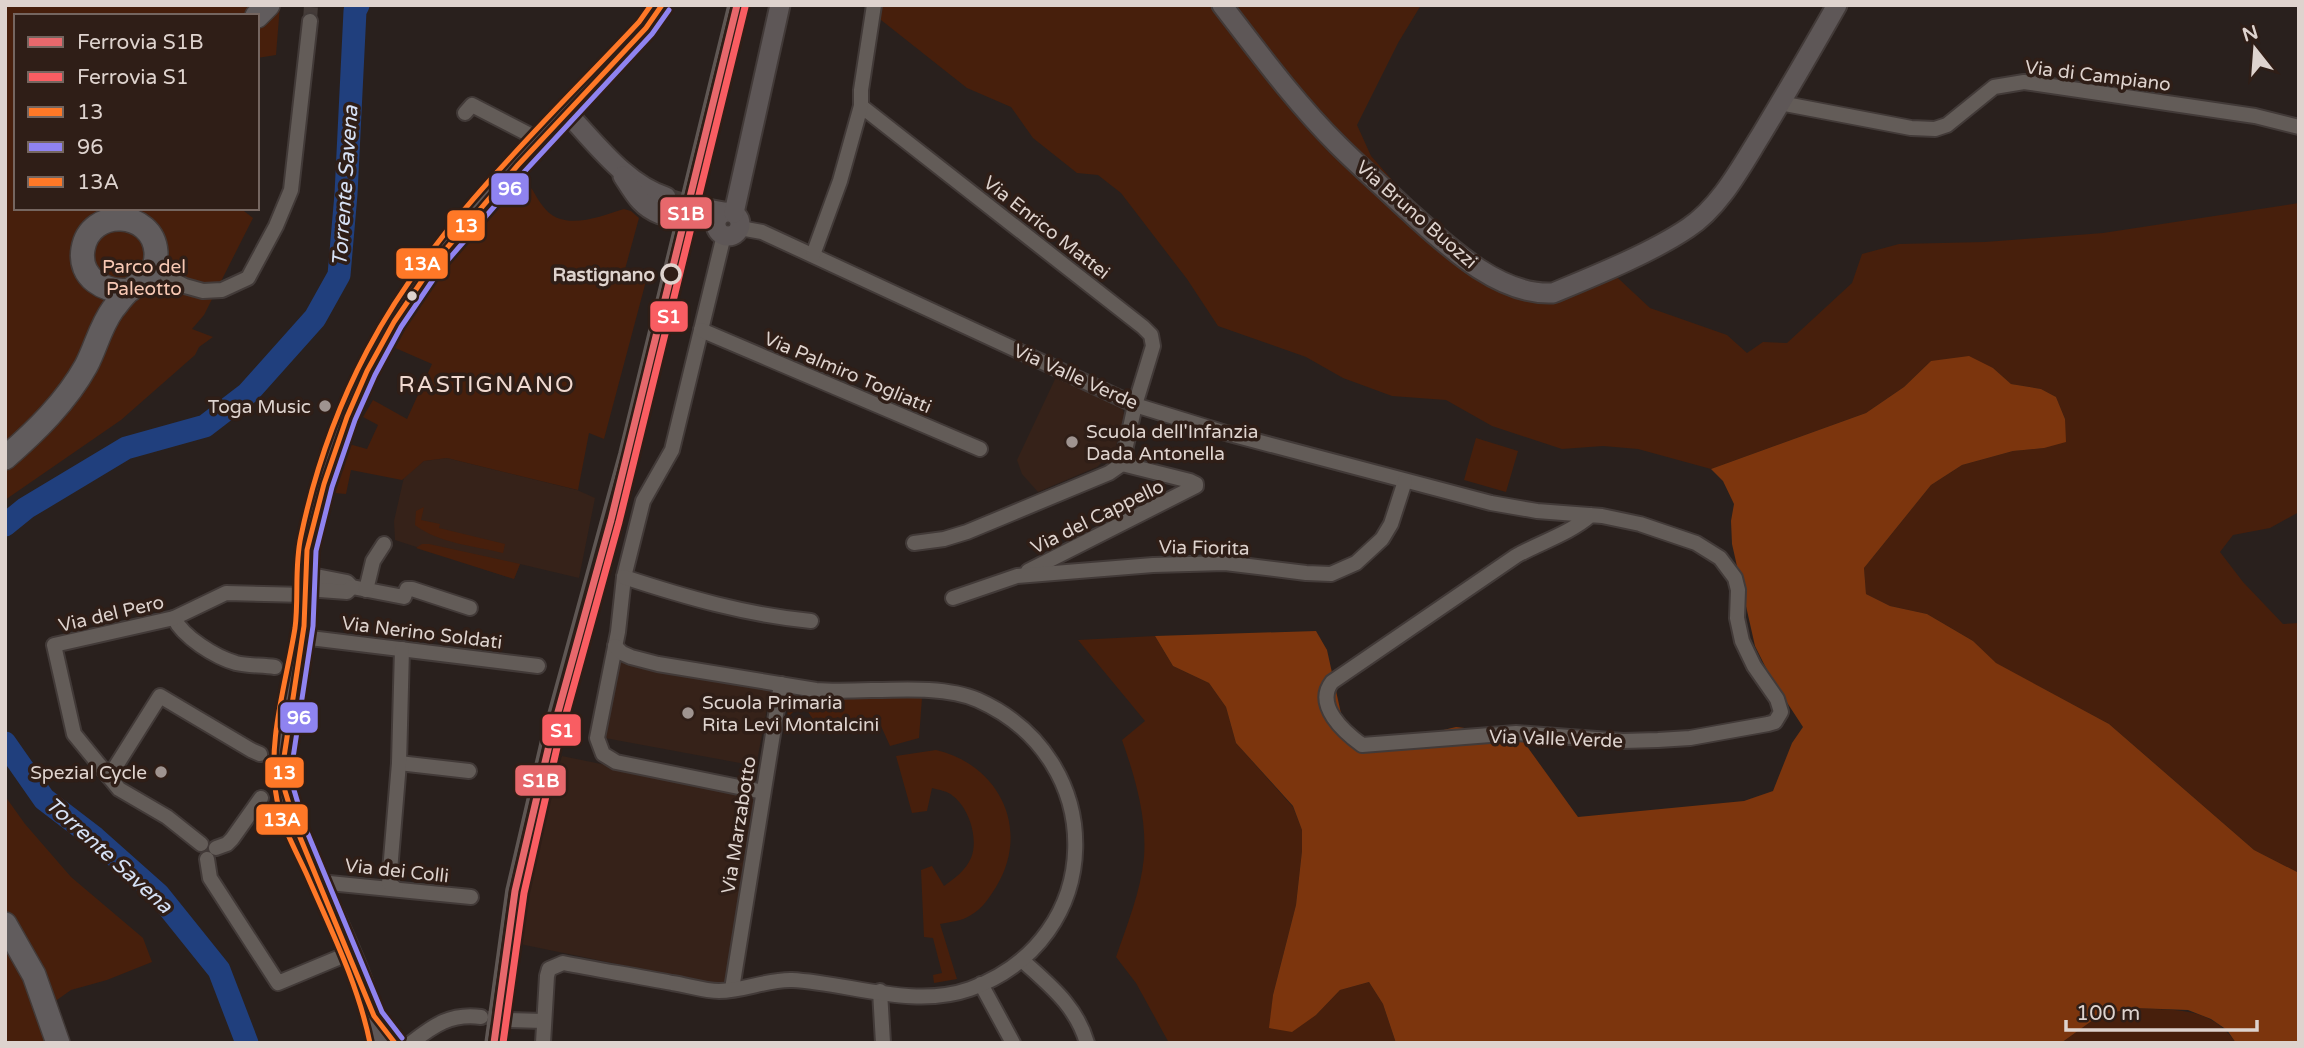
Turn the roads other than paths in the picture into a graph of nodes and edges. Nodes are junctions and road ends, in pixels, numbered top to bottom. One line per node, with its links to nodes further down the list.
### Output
1 (662, 5): 10 (street)
2 (780, 5): 16 (street)
3 (874, 5): 8 (street)
4 (1222, 5): 7 (street, Via Bruno Buozzi)
5 (1837, 5): 7 (street, Via Bruno Buozzi)
6 (310, 21): 20 (street)
7 (1780, 103): 11 (street, Via di Campiano)
8 (861, 106): 19 (street); 25 (street, Via Enrico Mattei)
9 (465, 113): 12 (street)
10 (567, 113): 12 (street); 13 (street)
11 (2299, 127)
12 (540, 142): 35 (street)
13 (663, 205)
14 (148, 210): 17 (main road)
15 (129, 213): 17 (main road); 21 (main road)
16 (720, 222): 19 (street, Via Valle Verde); 23 (street)
17 (148, 231): 18 (main road)
18 (156, 254): 20 (street); 22 (main road)
19 (813, 255): 25 (street, Via Valle Verde)
20 (171, 279): 22 (street)
21 (94, 282): 22 (main road); 24 (main road)
22 (136, 287): 24 (main road)
23 (701, 330): 26 (street, Via Palmiro Togliatti); 34 (street)
24 (100, 331): 27 (main road)
25 (1135, 405): 28 (street, Via del Cappello); 29 (street, Via Valle Verde)
26 (980, 449)
27 (5, 458)
28 (1122, 464): 31 (street, Via del Cappello); 33 (street, Via del Cappello)
29 (1405, 481): 30 (street, Via Valle Verde); 33 (street, Via Fiorita)
30 (1591, 515): 30 (street, Via Valle Verde)
31 (914, 542)
32 (384, 544): 36 (street)
33 (1017, 576): 37 (street, Via Fiorita)
34 (624, 577): 40 (street); 42 (street)
35 (306, 586): 36 (street, Via del Pero); 39 (street, Via del Pero); 41 (street)
36 (359, 588): 38 (street, Via del Pero)
37 (953, 598)
38 (470, 608)
39 (174, 618): 45 (street); 50 (street, Via del Pero)
40 (811, 621)
41 (302, 637): 43 (street, Via Nerino Soldati); 45 (street)
42 (615, 646): 46 (street); 51 (street)
43 (402, 649): 44 (street, Via Nerino Soldati); 48 (street)
44 (538, 666)
45 (285, 669): 47 (street)
46 (781, 684): 51 (street, Via Marzabotto); 59 (street)
47 (272, 756): 50 (street); 52 (street)
48 (399, 763): 49 (street); 55 (street)
49 (469, 771)
50 (109, 777): 53 (street, Via del Pero)
51 (763, 792): 61 (street, Via Marzabotto)
52 (272, 794): 53 (street); 54 (street)
53 (208, 850): 58 (street)
54 (319, 882): 55 (street, Via dei Colli); 58 (street)
55 (396, 889): 56 (street, Via dei Colli)
56 (471, 897)
57 (5, 924): 67 (main road)
58 (349, 953): 63 (street)
59 (1022, 960): 60 (street); 74 (street)
60 (981, 984): 62 (street); 73 (street)
61 (732, 989): 62 (street); 66 (street)
62 (880, 991): 72 (street)
63 (374, 1016): 68 (street); 69 (street)
64 (481, 1017): 70 (street)
65 (503, 1020): 66 (street)
66 (544, 1021): 71 (street)
67 (58, 1043)
68 (379, 1043)
69 (395, 1043)
70 (411, 1043)
71 (543, 1043)
72 (883, 1043)
73 (1013, 1043)
74 (1087, 1043)

